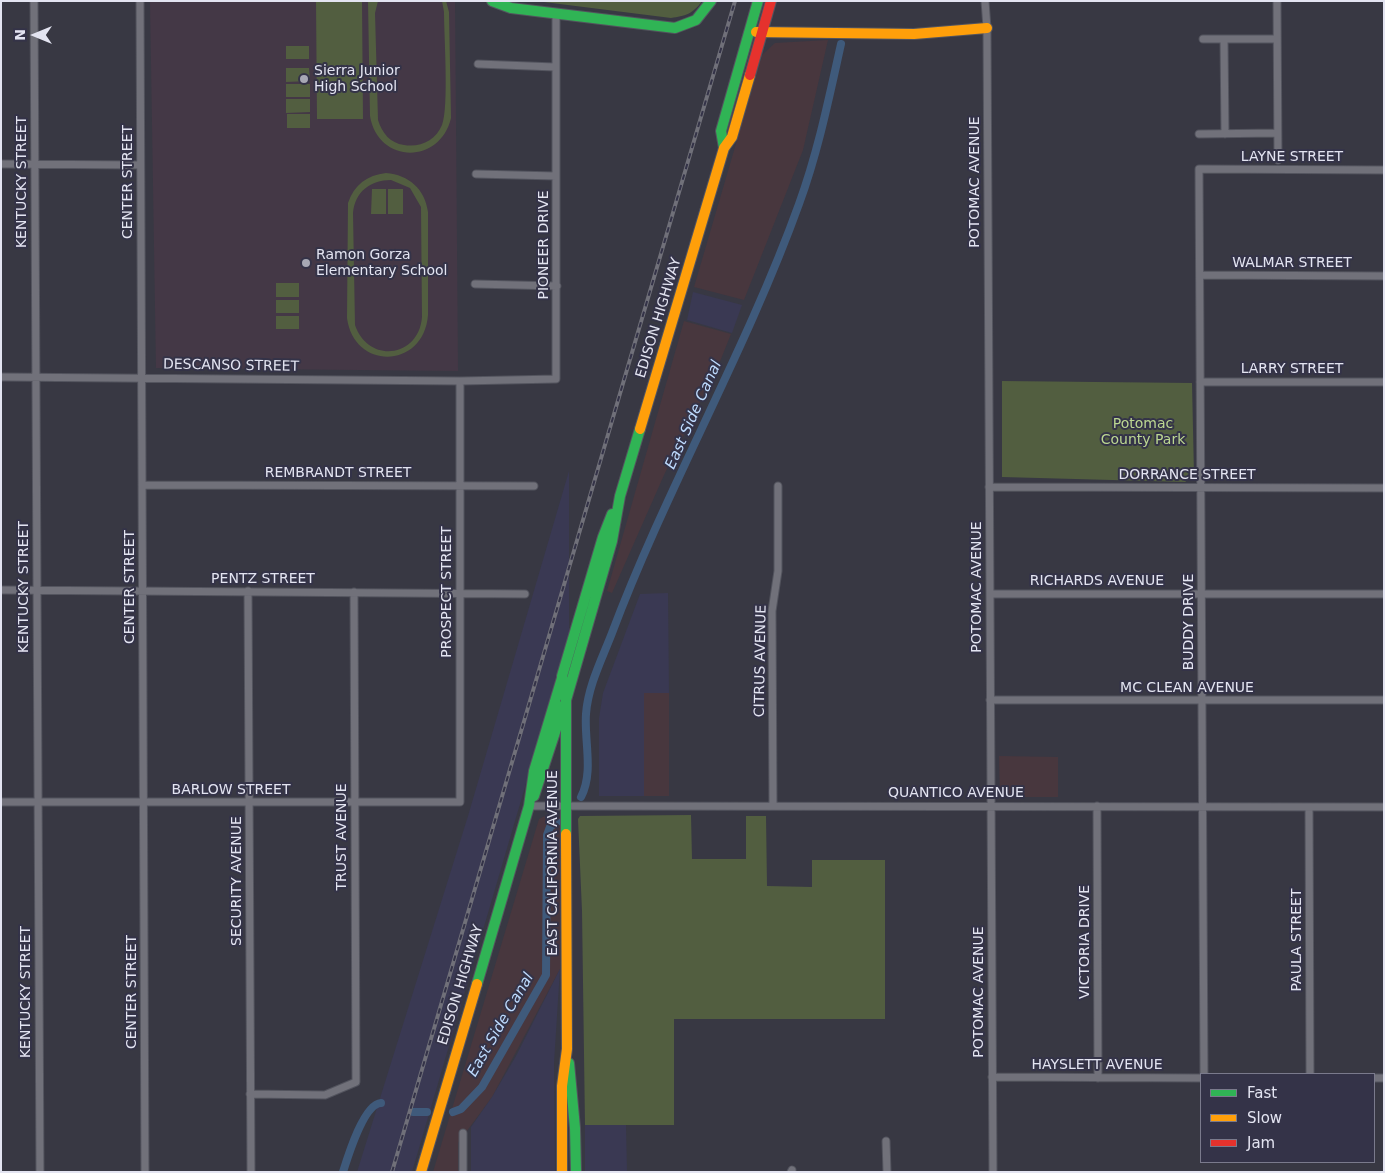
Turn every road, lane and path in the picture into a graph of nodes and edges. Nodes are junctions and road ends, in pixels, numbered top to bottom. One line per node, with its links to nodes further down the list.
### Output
1 (34, 1): 24 (street, KENTUCKY STREET)
2 (140, 1): 25 (street, CENTER STREET)
3 (492, 1): 9 (main road)
4 (711, 1): 9 (main road)
5 (758, 1): 11 (main road, EDISON HIGHWAY)
6 (771, 1): 12 (main road, EDISON HIGHWAY)
7 (985, 1): 10 (street, POTOMAC AVENUE)
8 (1276, 1): 15 (street)
9 (556, 13): 17 (street, PIONEER DRIVE)
10 (987, 28): 12 (main road); 44 (street, POTOMAC AVENUE)
11 (749, 30): 12 (main road); 21 (main road, EDISON HIGHWAY)
12 (762, 34): 21 (main road, EDISON HIGHWAY)
13 (1203, 39): 14 (street)
14 (1224, 39): 15 (street); 20 (street)
15 (1277, 39): 18 (street)
16 (478, 64): 17 (street)
17 (555, 67): 29 (street, PIONEER DRIVE)
18 (1278, 133): 20 (street); 22 (street)
19 (1199, 134): 20 (street)
20 (1225, 134)
21 (724, 148): 47 (main road, EDISON HIGHWAY)
22 (1278, 160)
23 (1, 164): 24 (street)
24 (34, 164): 25 (street); 35 (street, KENTUCKY STREET)
25 (140, 165): 36 (street, CENTER STREET)
26 (1199, 169): 27 (street, LAYNE STREET); 30 (street, BUDDY DRIVE)
27 (1384, 170)
28 (476, 174): 29 (street)
29 (556, 176): 33 (street, PIONEER DRIVE)
30 (1200, 275): 31 (street, WALMAR STREET); 38 (street, BUDDY DRIVE)
31 (1384, 276)
32 (475, 284): 33 (street)
33 (557, 286): 37 (street, PIONEER DRIVE)
34 (1, 377): 35 (street, DESCANSO STREET)
35 (36, 377): 36 (street, DESCANSO STREET); 49 (street, KENTUCKY STREET)
36 (141, 378): 37 (street, DESCANSO STREET); 40 (street, CENTER STREET)
37 (460, 381): 41 (street, PROSPECT STREET)
38 (1200, 382): 39 (street, LARRY STREET); 45 (street, BUDDY DRIVE)
39 (1384, 382)
40 (142, 485): 41 (street, REMBRANDT STREET); 50 (street, CENTER STREET)
41 (460, 486): 42 (street, REMBRANDT STREET); 53 (street, PROSPECT STREET)
42 (534, 486)
43 (778, 486): 71 (street, CITRUS AVENUE)
44 (989, 487): 45 (street, DORRANCE STREET); 55 (street, POTOMAC AVENUE)
45 (1201, 488): 46 (street, DORRANCE STREET); 56 (street, BUDDY DRIVE)
46 (1384, 488)
47 (620, 496): 58 (main road, EDISON HIGHWAY); 59 (main road, EDISON HIGHWAY)
48 (1, 590): 49 (street, PENTZ STREET)
49 (37, 590): 50 (street, PENTZ STREET); 64 (street, KENTUCKY STREET)
50 (142, 590): 51 (street, PENTZ STREET); 65 (street, CENTER STREET)
51 (248, 591): 52 (street, PENTZ STREET); 66 (street, SECURITY AVENUE)
52 (354, 592): 53 (street, PENTZ STREET); 67 (street, TRUST AVENUE)
53 (459, 592): 54 (street, PENTZ STREET); 68 (street, PROSPECT STREET)
54 (526, 594)
55 (990, 594): 56 (street, RICHARDS AVENUE); 60 (street, POTOMAC AVENUE)
56 (1202, 594): 57 (street, RICHARDS AVENUE); 61 (street, BUDDY DRIVE)
57 (1384, 594)
58 (562, 676): 59 (main road, EAST CALIFORNIA AVENUE); 70 (main road, EDISON HIGHWAY)
59 (566, 700): 69 (main road, EAST CALIFORNIA AVENUE); 70 (main road, EDISON HIGHWAY)
60 (990, 700): 61 (street, MC CLEAN AVENUE); 72 (street, POTOMAC AVENUE)
61 (1202, 700): 62 (street, MC CLEAN AVENUE); 74 (street, BUDDY DRIVE)
62 (1384, 700)
63 (1, 802): 64 (street, BARLOW STREET)
64 (38, 802): 65 (street, BARLOW STREET); 86 (street, KENTUCKY STREET)
65 (143, 802): 66 (street, BARLOW STREET); 87 (street, CENTER STREET)
66 (249, 802): 67 (street, BARLOW STREET); 83 (street, SECURITY AVENUE)
67 (354, 802): 68 (street, BARLOW STREET); 83 (street, TRUST AVENUE)
68 (460, 802)
69 (566, 805): 70 (street, QUANTICO AVENUE); 71 (street, QUANTICO AVENUE); 77 (main road, EAST CALIFORNIA AVENUE)
70 (529, 806): 89 (main road, EDISON HIGHWAY)
71 (772, 806): 72 (street, QUANTICO AVENUE)
72 (991, 806): 73 (street, QUANTICO AVENUE); 80 (street, POTOMAC AVENUE)
73 (1097, 806): 74 (street, QUANTICO AVENUE); 81 (street, VICTORIA DRIVE)
74 (1203, 806): 75 (street, QUANTICO AVENUE); 78 (street, BUDDY DRIVE)
75 (1309, 807): 76 (street, QUANTICO AVENUE); 79 (street, PAULA STREET)
76 (1384, 807)
77 (567, 1049): 91 (main road, EAST CALIFORNIA AVENUE); 92 (main road, EAST CALIFORNIA AVENUE)
78 (1204, 1073)
79 (1310, 1073)
80 (992, 1077): 81 (street, HAYSLETT AVENUE); 94 (street, POTOMAC AVENUE)
81 (1098, 1078): 82 (street, HAYSLETT AVENUE)
82 (1200, 1078)
83 (250, 1094): 88 (street, SECURITY AVENUE)
84 (463, 1133): 90 (street)
85 (886, 1141): 93 (street)
86 (40, 1172)
87 (145, 1172)
88 (251, 1172)
89 (421, 1172)
90 (463, 1172)
91 (562, 1172)
92 (576, 1172)
93 (887, 1172)
94 (993, 1172)

